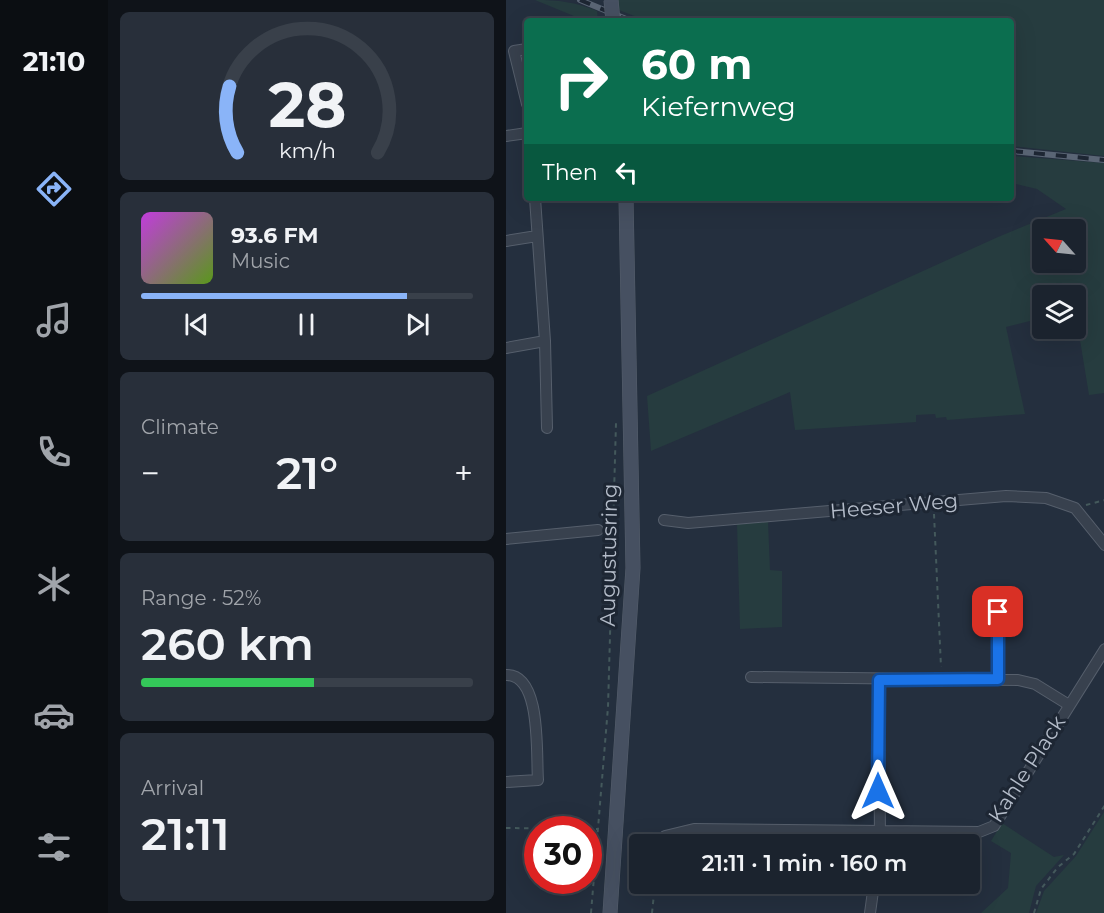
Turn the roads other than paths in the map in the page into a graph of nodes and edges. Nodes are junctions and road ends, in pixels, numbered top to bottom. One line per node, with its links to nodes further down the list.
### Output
1 (611, 0): 2 (main road, bridge)
2 (613, 18)
3 (510, 51): 4 (street)
4 (524, 95)
5 (524, 133): 6 (street)
6 (506, 136)
7 (535, 201): 9 (street)
8 (626, 201): 29 (main road, Augustusring)
9 (537, 236): 10 (street); 11 (street)
10 (506, 241)
11 (545, 341): 12 (street); 13 (street)
12 (506, 348)
13 (547, 428)
14 (664, 520): 17 (street, Heeser Weg)
15 (598, 530): 16 (street)
16 (506, 539)
17 (1104, 545)
18 (998, 612): 22 (street)
19 (1104, 649): 24 (street, Kahle Plack)
20 (506, 675): 25 (street)
21 (751, 677): 23 (street)
22 (998, 679): 23 (street); 24 (street)
23 (879, 680): 26 (street)
24 (1069, 705): 26 (street, Kahle Plack)
25 (506, 782)
26 (882, 832): 27 (street, Kahle Plack)
27 (673, 834)
28 (873, 894): 30 (street)
29 (610, 913)
30 (870, 913)

